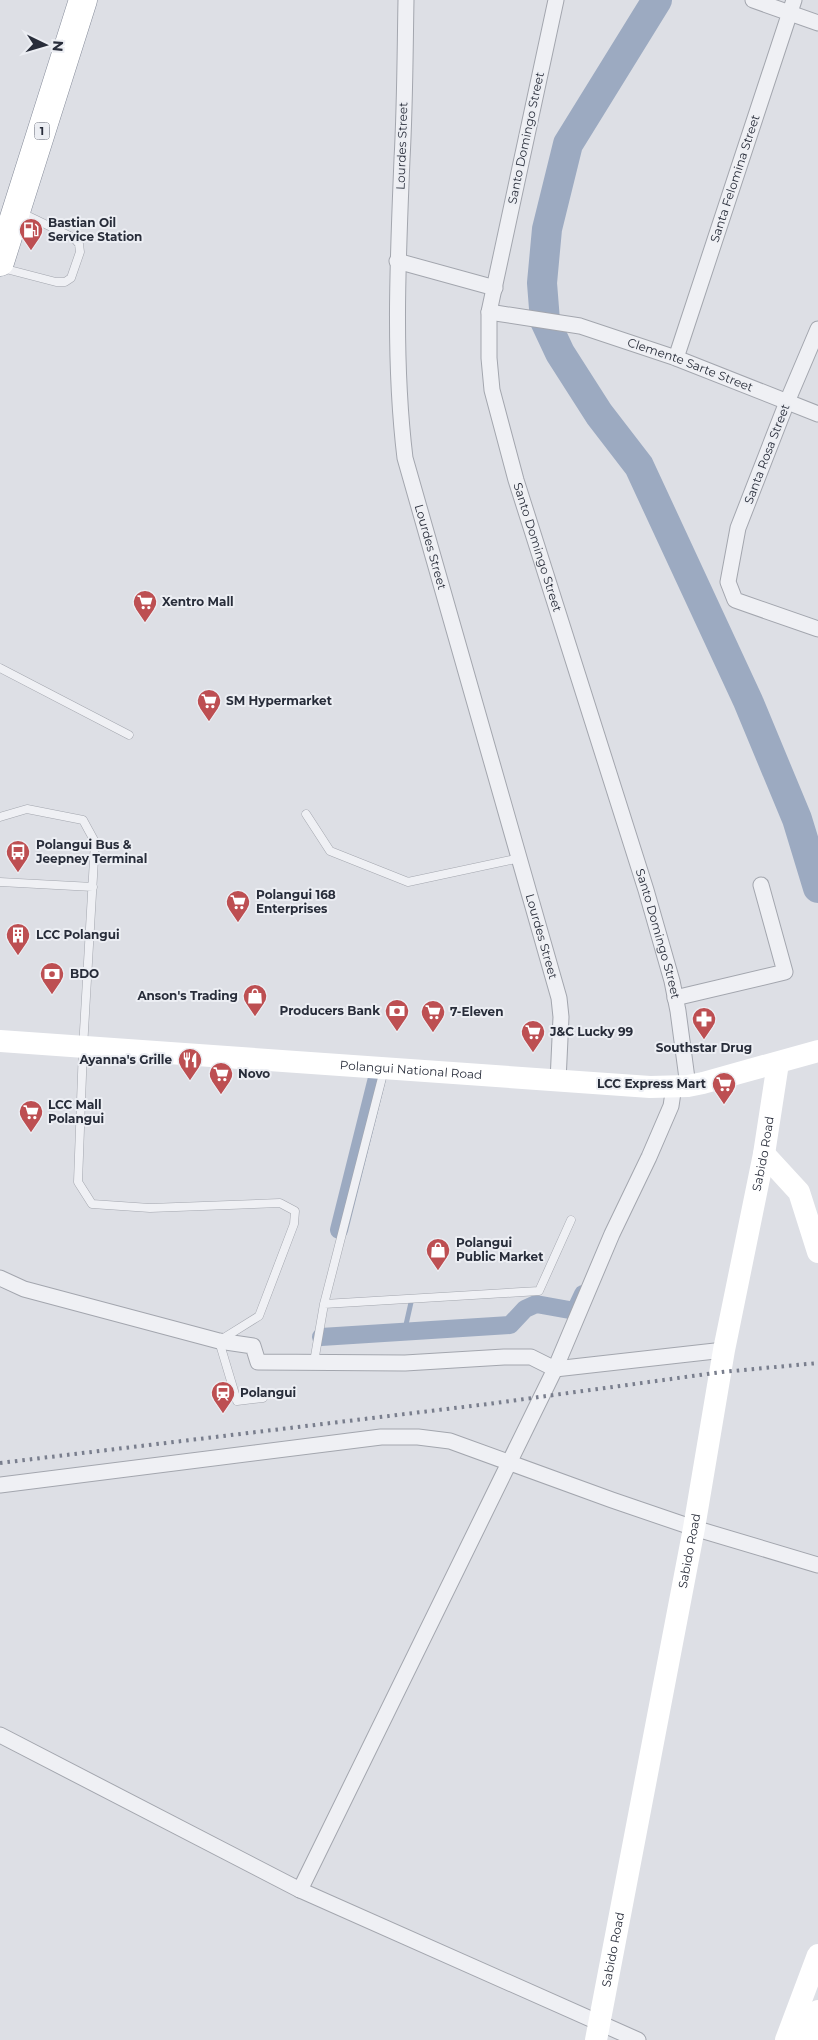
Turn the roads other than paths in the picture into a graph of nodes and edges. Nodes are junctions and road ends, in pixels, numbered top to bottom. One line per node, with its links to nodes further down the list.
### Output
1 (84, 0): 7 (highway, 1)
2 (406, 0): 8 (street, Lourdes Street)
3 (556, 0): 11 (street, Santo Domingo Street)
4 (753, 0): 5 (street)
5 (792, 7): 6 (street); 14 (street, Santa Felomina Street)
6 (818, 23)
7 (18, 211): 9 (highway, 1); 10 (lane)
8 (397, 261): 11 (street); 22 (street, Lourdes Street)
9 (0, 262)
10 (0, 267)
11 (495, 288): 12 (street, Santo Domingo Street)
12 (489, 312): 14 (street, Clemente Sarte Street); 26 (street, Santo Domingo Street)
13 (818, 329): 15 (street, Santa Rosa Street)
14 (676, 358): 15 (street, Clemente Sarte Street)
15 (787, 402): 16 (street, Clemente Sarte Street); 17 (street, Santa Rosa Street)
16 (818, 414)
17 (818, 629)
18 (0, 668): 19 (lane)
19 (130, 735)
20 (306, 814): 22 (lane)
21 (0, 816): 25 (lane)
22 (520, 858): 32 (street, Lourdes Street)
23 (0, 882): 25 (lane)
24 (761, 885): 26 (street)
25 (92, 887): 28 (lane)
26 (676, 998): 33 (street, Santo Domingo Street)
27 (0, 1042): 28 (main road, Polangui National Road)
28 (83, 1048): 31 (main road, Polangui National Road); 39 (lane)
29 (818, 1051): 30 (main road, Polangui National Road)
30 (778, 1063): 33 (main road, Polangui National Road); 34 (main road, Sabido Road)
31 (384, 1068): 32 (main road, Polangui National Road); 38 (lane)
32 (558, 1081): 33 (main road, Polangui National Road)
33 (681, 1086): 42 (street, Santo Domingo Street)
34 (764, 1154): 36 (main road); 40 (main road, Sabido Road)
35 (571, 1220): 38 (lane)
36 (818, 1252)
37 (0, 1278): 39 (street)
38 (324, 1304): 41 (lane)
39 (219, 1341): 41 (street); 43 (lane)
40 (724, 1350): 42 (street); 46 (main road, Sabido Road)
41 (314, 1362): 42 (street)
42 (555, 1369): 44 (street, Santo Domingo Street)
43 (263, 1398)
44 (509, 1462): 45 (street); 46 (street); 49 (street, Santo Domingo Street)
45 (0, 1485)
46 (694, 1528): 47 (street); 52 (main road, Sabido Road)
47 (818, 1565)
48 (0, 1735): 49 (street)
49 (300, 1890): 52 (street)
50 (818, 1955): 54 (main road)
51 (818, 2011): 55 (main road)
52 (598, 2031): 53 (street)
53 (638, 2040)
54 (786, 2040)
55 (807, 2040)

